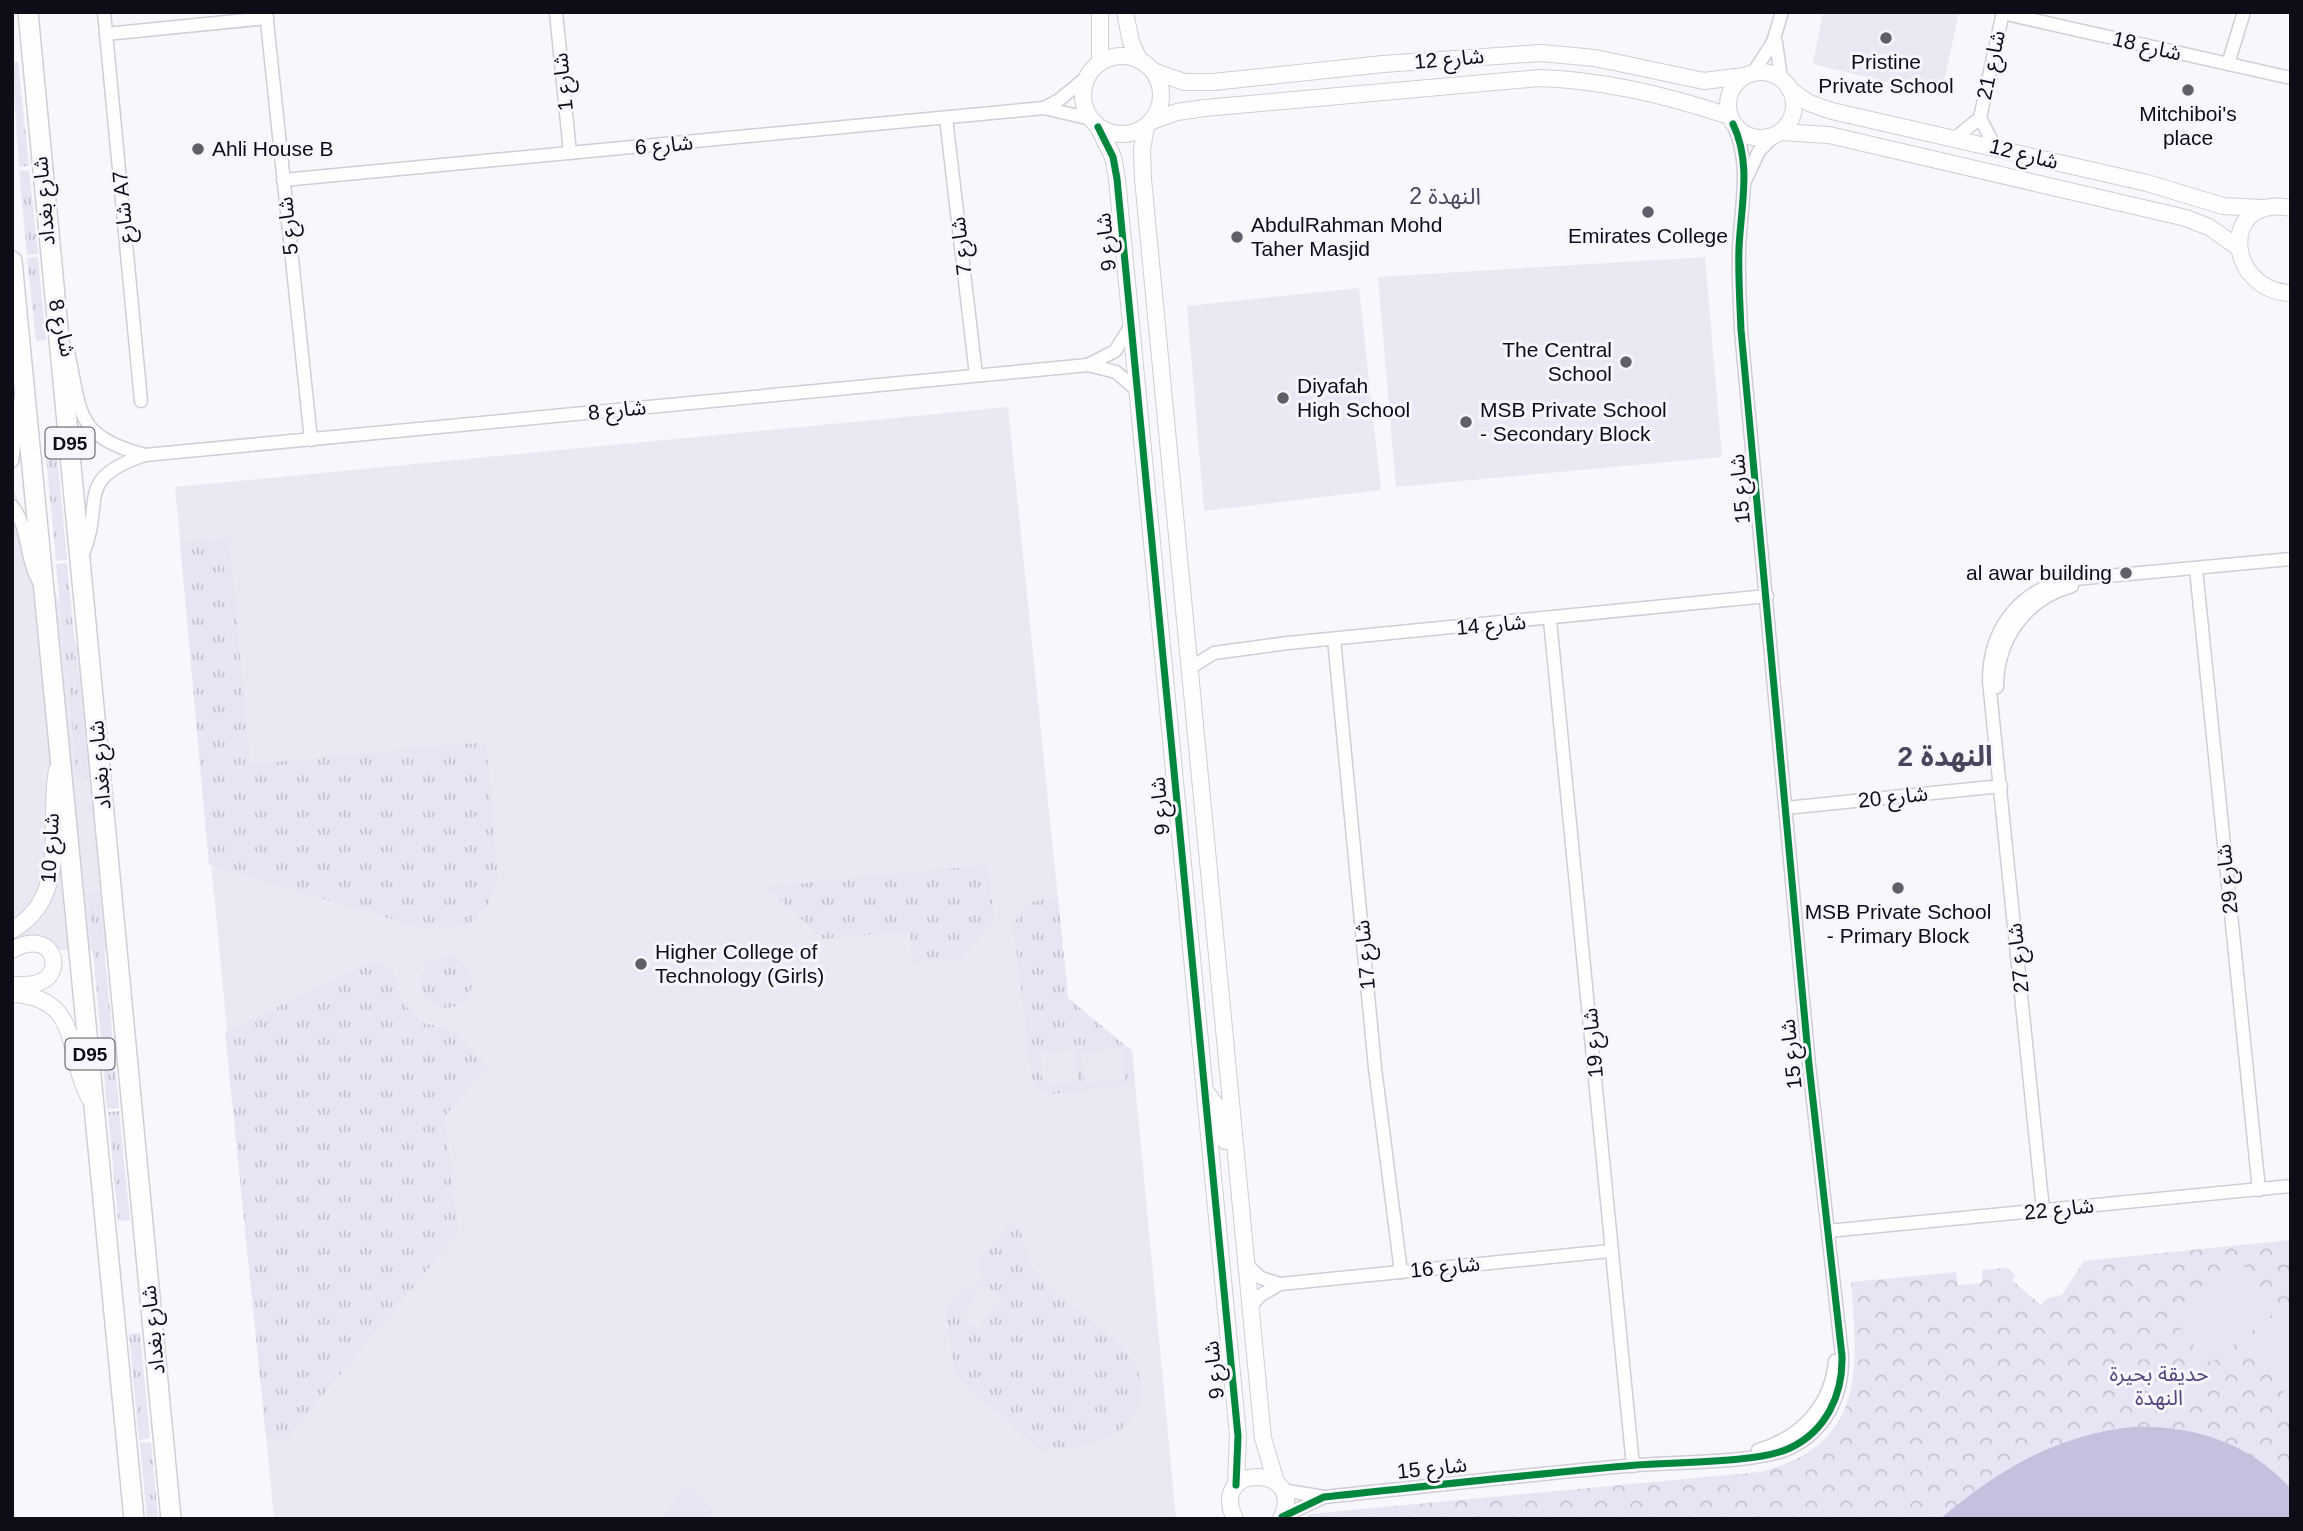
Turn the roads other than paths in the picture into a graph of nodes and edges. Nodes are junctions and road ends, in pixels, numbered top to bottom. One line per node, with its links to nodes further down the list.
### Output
1 (27, 12): 36 (main road, شارع بغداد / D95)
2 (104, 12): 10 (street, شارع A7)
3 (556, 12): 29 (street, شارع 1)
4 (1100, 12): 13 (street)
5 (1125, 12): 12 (street)
6 (1782, 12): 11 (street)
7 (2244, 12): 14 (street)
8 (2003, 13): 14 (street, شارع 18); 22 (street, شارع 21)
9 (267, 15): 10 (street); 30 (street, شارع 5)
10 (106, 34): 43 (street, شارع A7)
11 (1776, 34): 16 (street); 19 (street)
12 (1139, 60): 13 (street); 15 (street)
13 (1100, 63): 17 (street)
14 (2228, 64): 18 (street, شارع 18)
15 (1153, 71): 16 (street, شارع 12); 25 (street)
16 (1749, 74): 19 (street); 23 (street)
17 (1088, 76): 20 (street, شارع 6); 24 (street)
18 (2291, 78)
19 (1785, 84): 26 (street); 27 (street, شارع 12)
20 (1044, 108): 21 (street, شارع 6); 24 (street, شارع 6)
21 (946, 118): 29 (street, شارع 6); 40 (street, شارع 7)
22 (1980, 118): 27 (street, شارع 21); 28 (street, شارع 21)
23 (1731, 120): 25 (street, شارع 12); 26 (street); 31 (street, شارع 15)
24 (1094, 123): 25 (street); 38 (street, شارع 9)
25 (1149, 124): 55 (street, شارع 9)
26 (1778, 133): 31 (street, شارع 15); 34 (street, شارع 12)
27 (1955, 138): 28 (street, شارع 12)
28 (1995, 147): 33 (street, شارع 12)
29 (570, 153): 30 (street, شارع 6)
30 (283, 180): 44 (street, شارع 5)
31 (1745, 181): 52 (street, شارع 15)
32 (2289, 206): 33 (street, شارع 12)
33 (2263, 208): 34 (street)
34 (2239, 248): 37 (street)
35 (12, 261): 41 (main road, شارع بغداد / D95)
36 (54, 289): 45 (street, شارع 8); 48 (main road, شارع بغداد / D95)
37 (2288, 296)
38 (1132, 324): 39 (street, شارع 8); 42 (street, شارع 9)
39 (1088, 365): 40 (street, شارع 8); 42 (street, شارع 8)
40 (976, 375): 44 (street, شارع 8)
41 (26, 386): 46 (street); 51 (main road, شارع بغداد / D95)
42 (1139, 393): 65 (street, شارع 9)
43 (141, 401)
44 (311, 440): 45 (street, شارع 8)
45 (145, 455): 48 (street, شارع 8)
46 (12, 461)
47 (12, 506): 51 (street)
48 (81, 557): 83 (main road, شارع بغداد / D95)
49 (2291, 559): 50 (street, شارع 27)
50 (2196, 569): 59 (street, شارع 27); 69 (street, شارع 29)
51 (44, 590): 58 (main road, شارع بغداد / D95)
52 (1768, 596): 53 (street, شارع 14); 60 (street, شارع 15)
53 (1550, 620): 54 (street, شارع 14); 72 (street, شارع 19)
54 (1334, 639): 56 (street, شارع 14); 74 (street, شارع 17)
55 (1188, 642): 56 (street, شارع 14); 57 (street, شارع 9)
56 (1214, 653): 57 (street, شارع 14)
57 (1190, 668): 67 (street, شارع 9)
58 (61, 751): 61 (street, شارع 10); 66 (main road, شارع بغداد / D95)
59 (2001, 786): 60 (street, شارع 20); 70 (street, شارع 27)
60 (1786, 808): 71 (street, شارع 15)
61 (12, 930)
62 (12, 950): 63 (street)
63 (12, 985)
64 (12, 993): 66 (street)
65 (1205, 1091): 67 (street); 78 (street, شارع 9)
66 (95, 1106): 82 (main road, شارع بغداد / D95)
67 (1239, 1183): 73 (street, شارع 9)
68 (2291, 1186): 69 (street, شارع 22)
69 (2259, 1190): 70 (street, شارع 22)
70 (2043, 1210): 71 (street, شارع 22)
71 (1828, 1231): 77 (street, شارع 15)
72 (1610, 1251): 74 (street, شارع 16); 77 (street, شارع 19)
73 (1247, 1265): 75 (street); 76 (street, شارع 9)
74 (1401, 1272): 75 (street, شارع 16)
75 (1280, 1284): 76 (street)
76 (1251, 1306): 79 (street, شارع 9)
77 (1633, 1466): 80 (street, شارع 15)
78 (1236, 1485): 79 (street); 84 (street, شارع 9)
79 (1279, 1486): 80 (street, شارع 15); 81 (street, شارع 9)
80 (1324, 1497): 81 (street, شارع 15)
81 (1281, 1518)
82 (134, 1519)
83 (171, 1519)
84 (1235, 1519)

